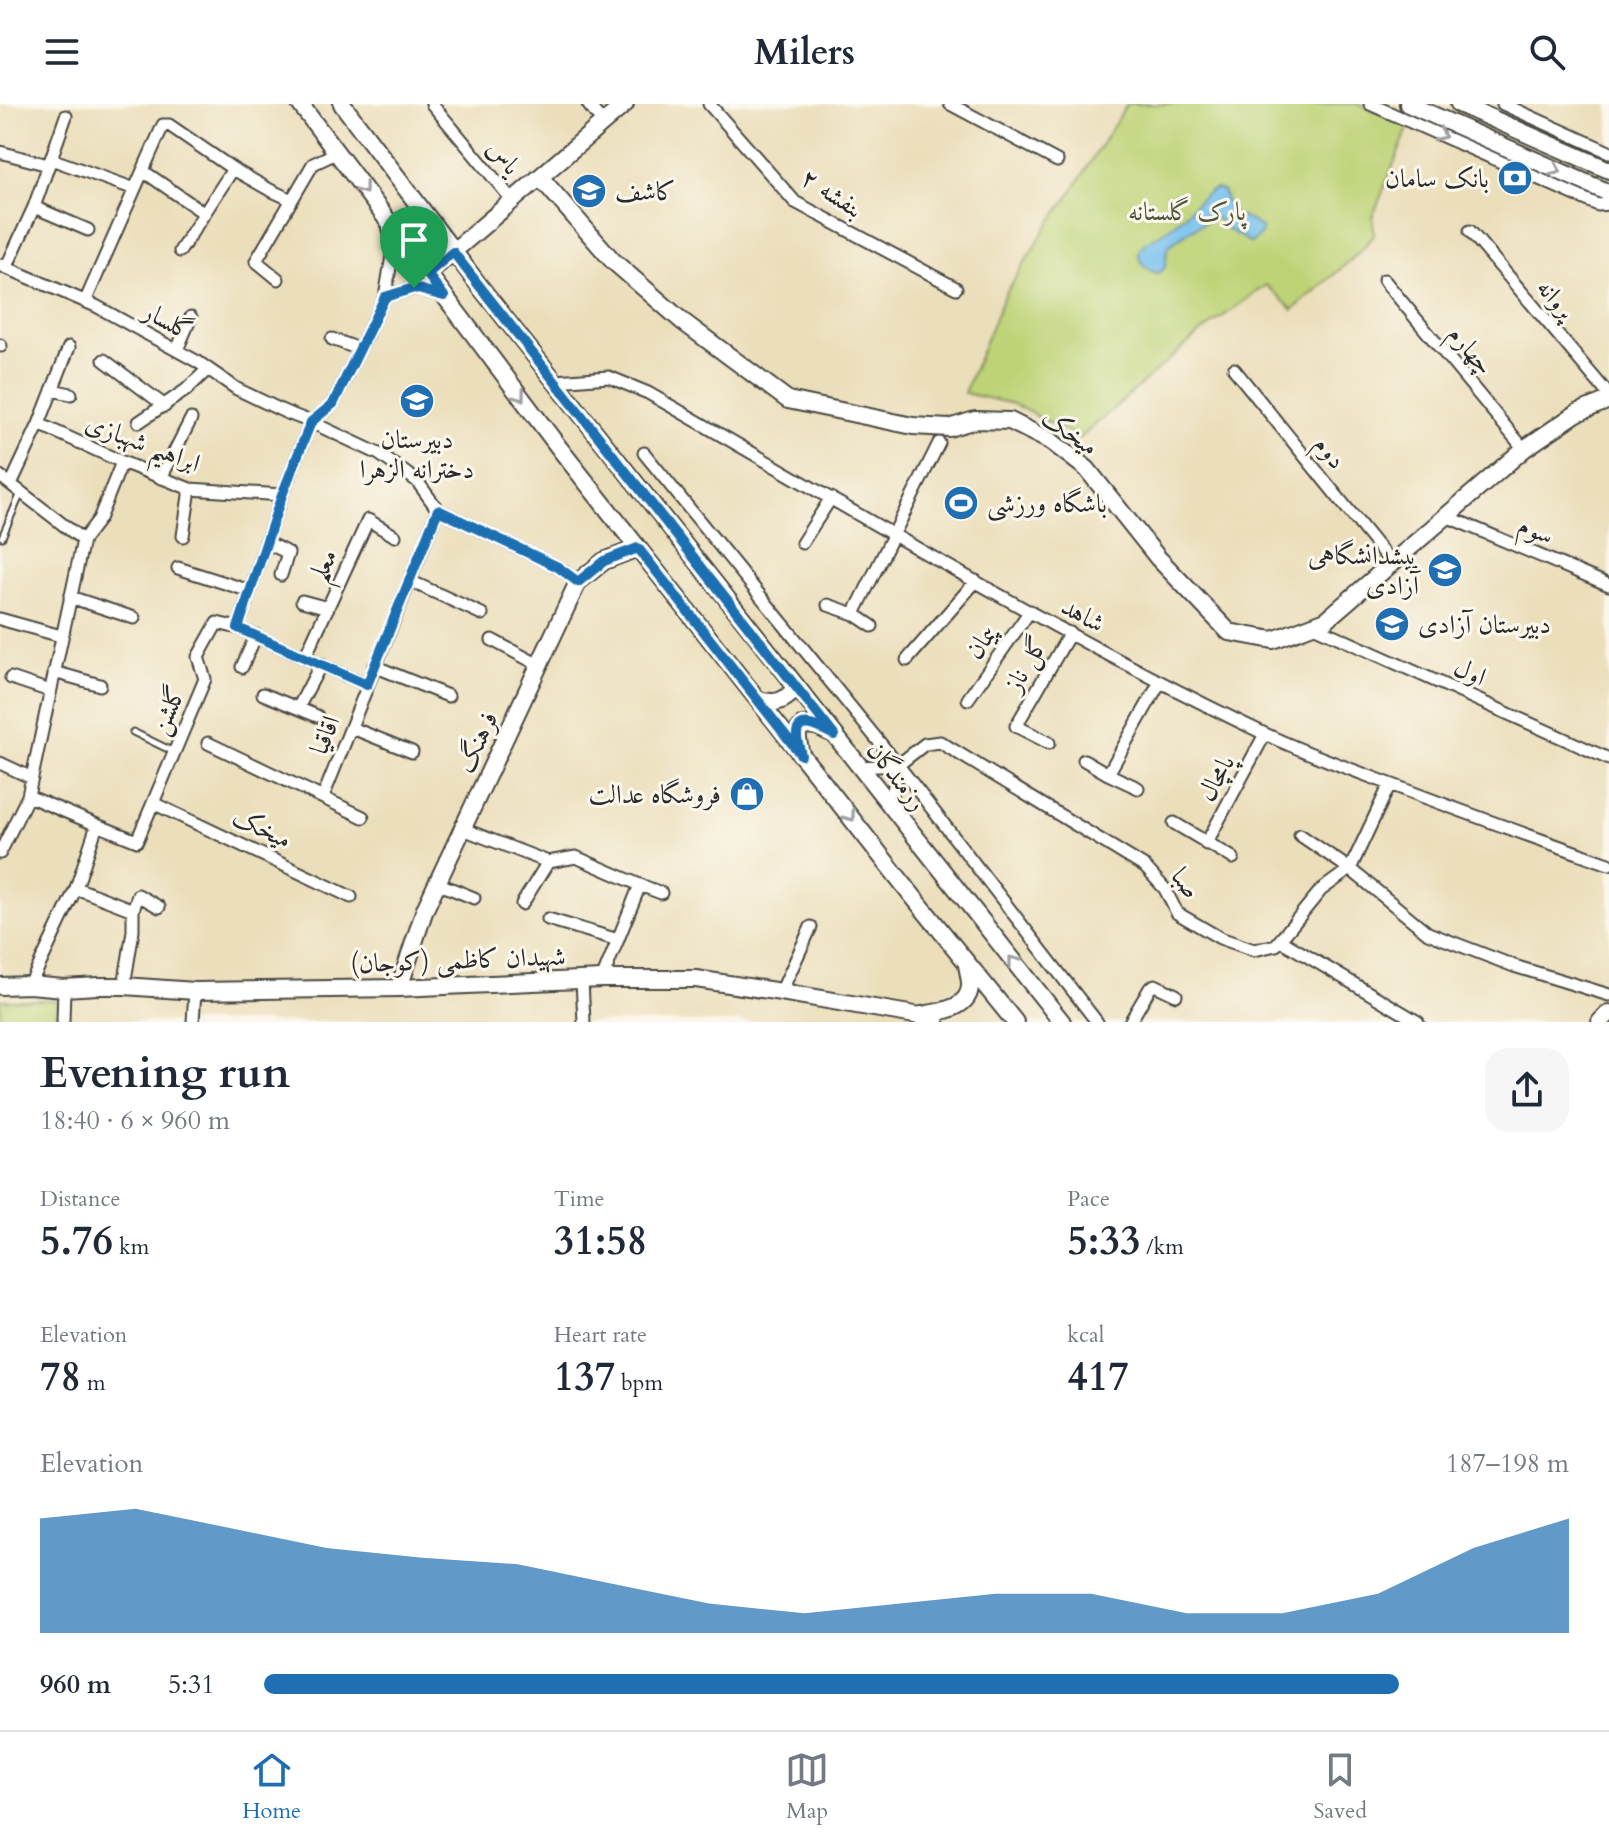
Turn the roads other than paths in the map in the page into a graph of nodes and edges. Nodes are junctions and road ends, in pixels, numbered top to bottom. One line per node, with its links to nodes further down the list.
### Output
1 (300, 104): 17 (main road)
2 (342, 104): 35 (main road, رزمندگان)
3 (432, 104): 27 (street, یاس)
4 (588, 104): 13 (street)
5 (625, 104): 13 (main road)
6 (709, 104): 40 (street, بنفشه ۲)
7 (950, 104): 18 (street)
8 (1370, 104): 28 (street, one-way to 28)
9 (1408, 104): 25 (main road, one-way to 25)
10 (1459, 104): 21 (main road)
11 (1503, 104): 15 (street)
12 (66, 116): 19 (street)
13 (603, 123): 23 (main road)
14 (1609, 135): 15 (street)
15 (1605, 150)
16 (0, 152): 19 (street)
17 (336, 153): 26 (street); 31 (main road, one-way to 31)
18 (1057, 161)
19 (49, 162): 24 (street); 29 (street)
20 (233, 169): 22 (street); 26 (street); 30 (street)
21 (1609, 170)
22 (143, 171): 24 (street); 30 (street)
23 (540, 177): 27 (main road); 99 (main road, میخک)
24 (135, 189): 43 (street)
25 (1609, 193)
26 (292, 200): 38 (street)
27 (513, 201): 35 (main road)
28 (1609, 204)
29 (34, 207): 32 (street); 36 (street)
30 (204, 213): 34 (street)
31 (387, 221): 37 (main road); 42 (street)
32 (88, 230)
33 (1470, 231): 55 (street, پروانه)
34 (180, 251)
35 (453, 252): 37 (main road); 52 (main road, رزمندگان)
36 (3, 266): 43 (street, گلسار)
37 (427, 274): 41 (main road)
38 (278, 279)
39 (1384, 280): 62 (street, چهارم)
40 (956, 288)
41 (444, 296): 42 (street); 80 (main road, one-way to 80)
42 (385, 297): 47 (street)
43 (85, 302): 48 (street, گلسار)
44 (191, 317): 48 (street)
45 (332, 339): 47 (street)
46 (69, 347): 53 (street)
47 (359, 349): 59 (street)
48 (177, 350): 50 (street, گلسار)
49 (104, 360): 56 (street)
50 (208, 369): 56 (street); 59 (street, گلسار)
51 (1234, 369): 81 (street, دوم)
52 (556, 381): 70 (street, شاهد); 113 (main road, رزمندگان)
53 (52, 390): 54 (street); 60 (street)
54 (71, 394)
55 (1609, 398): 62 (main road, میخک)
56 (165, 406): 58 (street)
57 (191, 419): 66 (street)
58 (139, 422)
59 (311, 422): 69 (street); 71 (street, گلسار)
60 (39, 424): 64 (street, ابراهیم شهبازی); 67 (street)
61 (939, 443): 73 (street)
62 (1524, 449): 72 (main road, میخک)
63 (644, 453): 136 (street)
64 (122, 462): 66 (street, ابراهیم شهبازی); 77 (street)
65 (0, 476): 67 (street)
66 (161, 478): 68 (street, ابراهیم شهبازی)
67 (16, 488): 76 (lane); 77 (street)
68 (190, 489): 69 (street, ابراهیم شهبازی); 74 (street)
69 (282, 495): 78 (street)
70 (831, 498): 73 (street, شاهد); 79 (street)
71 (438, 510): 84 (street, اقاقیا); 86 (street)
72 (1446, 516): 81 (main road, میخک); 87 (street, سوم)
73 (893, 534): 85 (street, شاهد); 95 (street)
74 (183, 536)
75 (395, 536): 92 (street, معلم)
76 (2, 537)
77 (83, 540): 89 (street)
78 (266, 542): 83 (street); 88 (street)
79 (802, 543)
80 (638, 548): 86 (main road, فرهنگ); 121 (main road)
81 (1392, 564): 99 (main road, میخک)
82 (178, 568): 88 (street)
83 (281, 575)
84 (410, 581): 94 (street); 109 (street, اقاقیا)
85 (976, 581): 93 (street, شاهد); 106 (street)
86 (578, 582): 108 (main road, فرهنگ)
87 (1609, 585)
88 (250, 591): 100 (street)
89 (70, 597): 96 (street); 103 (street)
90 (302, 601): 92 (street)
91 (828, 605): 95 (street)
92 (328, 608): 105 (street, معلم)
93 (1030, 611): 101 (street, شاهد); 120 (street, پیمان)
94 (482, 614)
95 (854, 614): 98 (street)
96 (134, 618)
97 (0, 619): 103 (street)
98 (872, 626)
99 (1313, 626): 133 (street, اول)
100 (238, 628): 102 (street); 130 (street, گلشن)
101 (1070, 633): 114 (street, شاهد); 129 (street, گل ناز)
102 (256, 635): 105 (street); 110 (street)
103 (61, 636): 111 (street)
104 (492, 640): 108 (street)
105 (305, 657): 107 (street)
106 (907, 660)
107 (321, 664): 116 (street); 122 (street)
108 (539, 665): 149 (main road, فرهنگ)
109 (374, 666): 116 (street, اقاقیا); 119 (street)
110 (242, 667)
111 (54, 672): 115 (street); 117 (street)
112 (11, 678): 117 (street)
113 (791, 681): 121 (main road); 127 (main road, رزمندگان)
114 (1160, 682): 126 (street, شاهد); 138 (street)
115 (100, 685)
116 (367, 685): 124 (street, اقاقیا)
117 (50, 691): 139 (street)
118 (263, 694): 122 (street)
119 (448, 696)
120 (968, 699)
121 (758, 700): 132 (main road)
122 (298, 708): 123 (street)
123 (317, 716)
124 (352, 728): 131 (street); 143 (street, اقاقیا)
125 (133, 732): 130 (lane)
126 (1265, 734): 140 (street, شاهد); 151 (street, پامچال)
127 (834, 735): 132 (main road); 137 (main road, رزمندگان)
128 (208, 743): 143 (street, اقاقیا)
129 (1049, 743)
130 (174, 752): 144 (street, گلشن)
131 (412, 752)
132 (801, 755): 170 (main road, one-way to 170)
133 (1609, 759)
134 (1084, 760): 138 (street)
135 (0, 763): 139 (street)
136 (898, 765): 137 (street); 145 (street); 169 (street, صبا); 190 (street)
137 (859, 767): 145 (main road, رزمندگان)
138 (1108, 774): 141 (street)
139 (32, 778): 142 (street)
140 (1390, 784): 155 (street, شاهد); 156 (street)
141 (1138, 788)
142 (28, 796): 148 (street); 152 (street)
143 (323, 797): 146 (street, اقاقیا)
144 (153, 803): 148 (street, گلشن); 161 (street, میخک)
145 (890, 807): 189 (main road, رزمندگان, one-way to 145)
146 (363, 817)
147 (1174, 823): 151 (street)
148 (97, 825): 159 (street)
149 (463, 829): 154 (street); 157 (main road, فرهنگ)
150 (1300, 835): 156 (street)
151 (1206, 844): 153 (street)
152 (0, 853)
153 (1233, 858)
154 (548, 862): 158 (street); 163 (street)
155 (1609, 864)
156 (1350, 869): 169 (street); 181 (street)
157 (437, 883): 162 (street); 177 (main road, فرهنگ)
158 (640, 885): 160 (street); 168 (street)
159 (76, 888): 165 (street); 173 (street)
160 (661, 893)
161 (351, 897)
162 (474, 898)
163 (522, 904)
164 (159, 907): 165 (street)
165 (133, 910): 175 (street)
166 (548, 919): 168 (street)
167 (811, 927): 179 (street)
168 (618, 940): 171 (street)
169 (1280, 940): 192 (street)
170 (967, 963): 183 (main road); 188 (main road)
171 (602, 979): 172 (main road, شهیدان کاظمی (کوجان)); 179 (main road, شهیدان کاظمی (کوجان))
172 (582, 980): 177 (main road, شهیدان کاظمی (کوجان)); 186 (street)
173 (30, 985): 174 (main road, شهیدان کاظمی (کوجان)); 176 (main road, شهیدان کاظمی (کوجان))
174 (0, 986)
175 (124, 986): 176 (main road, شهیدان کاظمی (کوجان)); 178 (main road, شهیدان کاظمی (کوجان))
176 (64, 988): 184 (street)
177 (399, 988): 178 (main road, شهیدان کاظمی (کوجان))
178 (195, 991): 185 (street)
179 (781, 992): 183 (main road, شهیدان کاظمی (کوجان))
180 (1176, 995): 191 (street)
181 (1609, 995)
182 (1609, 1013): 193 (main road)
183 (915, 1015): 187 (main road)
184 (63, 1022)
185 (193, 1022)
186 (584, 1022)
187 (936, 1022)
188 (1015, 1022)
189 (1062, 1022)
190 (1097, 1022)
191 (1130, 1022)
192 (1418, 1022)
193 (1600, 1022)

